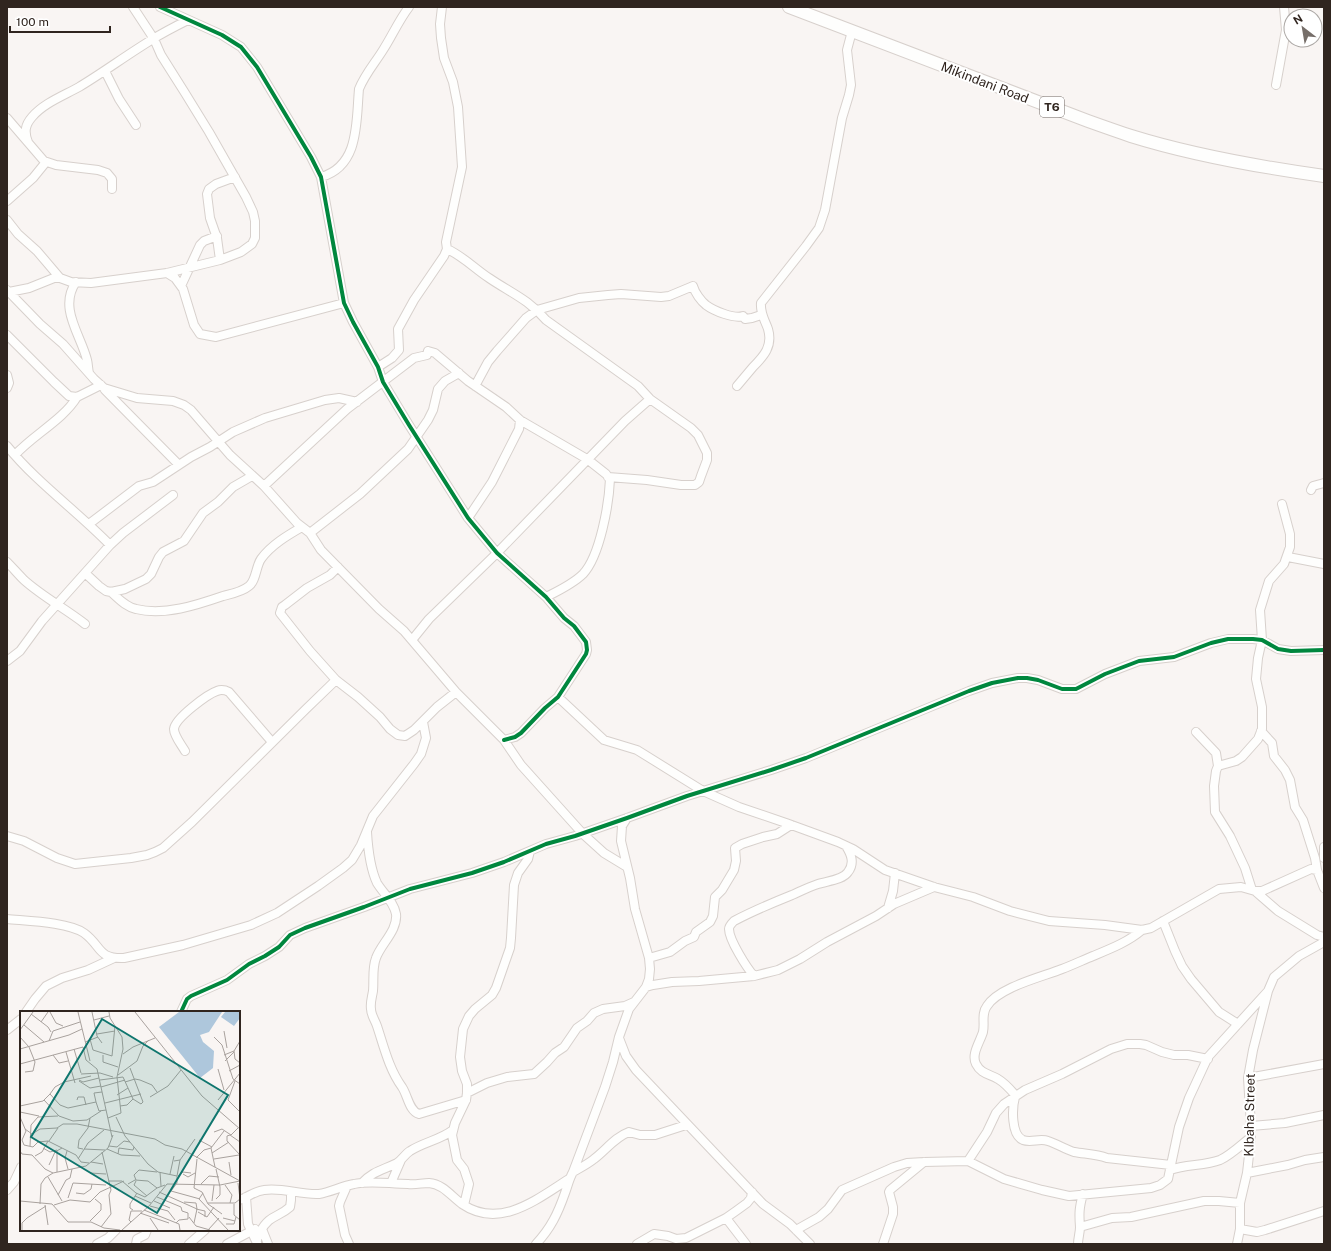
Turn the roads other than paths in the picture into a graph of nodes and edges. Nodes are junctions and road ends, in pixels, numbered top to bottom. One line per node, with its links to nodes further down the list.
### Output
1 (133, 7): 9 (street)
2 (160, 7): 7 (street)
3 (409, 7): 18 (street)
4 (442, 7): 23 (street)
5 (789, 7): 8 (highway, Mikindani Road / T6)
6 (1284, 7): 11 (street)
7 (188, 20): 9 (street); 18 (street)
8 (852, 31): 16 (highway, Mikindani Road / T6); 33 (street)
9 (154, 38): 10 (street); 17 (street)
10 (105, 71): 13 (street); 14 (street)
11 (1276, 85)
12 (7, 118): 14 (street)
13 (136, 125)
14 (28, 142): 15 (street)
15 (46, 162): 19 (street); 20 (street)
16 (1324, 176)
17 (235, 177): 22 (street); 24 (street)
18 (321, 177): 31 (street)
19 (112, 189)
20 (7, 201)
21 (7, 220): 27 (street)
22 (217, 236): 24 (street); 25 (street)
23 (446, 249): 32 (street); 35 (street)
24 (220, 260): 25 (street)
25 (190, 267): 26 (street); 29 (street)
26 (166, 273): 28 (street); 29 (street)
27 (60, 278): 28 (street); 30 (street)
28 (76, 282): 36 (street)
29 (181, 286): 31 (street)
30 (8, 291): 36 (street)
31 (344, 302): 35 (street)
32 (537, 310): 33 (street); 40 (street); 45 (street)
33 (762, 315): 41 (street)
34 (8, 339): 44 (street)
35 (378, 367): 39 (street)
36 (89, 374): 42 (street)
37 (459, 374): 39 (street); 40 (street); 48 (street)
38 (7, 375): 43 (street)
39 (383, 382): 46 (street); 48 (street)
40 (475, 386): 47 (street)
41 (737, 386)
42 (102, 387): 44 (street); 49 (street); 53 (street)
43 (7, 388)
44 (77, 397): 51 (street)
45 (650, 399): 52 (street); 55 (street)
46 (357, 402): 49 (street); 57 (street)
47 (520, 420): 52 (street); 61 (street)
48 (416, 436): 61 (street); 64 (street)
49 (219, 442): 53 (street); 54 (street)
50 (7, 446): 51 (street)
51 (14, 455): 62 (street)
52 (587, 459): 55 (street); 66 (street)
53 (179, 465): 62 (street)
54 (252, 476): 57 (street); 72 (street)
55 (608, 477): 73 (street)
56 (1324, 483): 58 (street)
57 (264, 486): 63 (street)
58 (1311, 490)
59 (173, 495): 65 (street)
60 (1282, 504): 67 (street)
61 (468, 518): 66 (street)
62 (89, 524): 65 (street)
63 (302, 526): 64 (street); 72 (street)
64 (310, 533): 70 (street)
65 (110, 545): 71 (street)
66 (496, 553): 73 (street); 76 (street)
67 (1288, 557): 69 (street); 77 (street)
68 (7, 562): 74 (street)
69 (1324, 564)
70 (338, 567): 76 (street); 80 (street)
71 (85, 573): 72 (street); 74 (street)
72 (111, 592)
73 (546, 597): 82 (street)
74 (57, 604): 75 (street); 79 (street)
75 (85, 624)
76 (412, 640): 81 (street)
77 (1262, 640): 78 (street); 84 (street); 90 (street)
78 (1324, 650)
79 (7, 661)
80 (336, 680): 83 (street); 87 (street)
81 (456, 692): 83 (street); 86 (street)
82 (558, 697): 86 (street); 90 (street)
83 (423, 722): 93 (street)
84 (1261, 731): 89 (street); 102 (street)
85 (1196, 732): 89 (street)
86 (504, 740): 94 (street)
87 (272, 742): 88 (street); 95 (street)
88 (185, 751)
89 (1218, 766): 106 (street)
90 (703, 791): 91 (street); 92 (street)
91 (627, 818): 94 (street); 101 (street)
92 (791, 825): 96 (street); 115 (street)
93 (367, 831): 107 (street); 114 (street)
94 (583, 834): 98 (street); 101 (street)
95 (7, 836)
96 (846, 846): 103 (street); 116 (street)
97 (1324, 847): 99 (street)
98 (530, 851): 107 (street); 130 (street)
99 (1324, 858)
100 (1324, 863): 102 (street)
101 (627, 867): 115 (street)
102 (1318, 871): 105 (street); 106 (street)
103 (895, 873): 104 (street); 108 (street)
104 (934, 886): 108 (street); 111 (street)
105 (1324, 888)
106 (1254, 891): 110 (street); 112 (street)
107 (387, 898): 121 (street); 130 (street)
108 (888, 908): 116 (street)
109 (7, 919): 114 (street)
110 (1163, 921): 111 (street); 123 (street)
111 (1142, 930): 129 (street)
112 (1324, 937)
113 (1324, 942): 118 (street, KIbaha Street)
114 (114, 958): 120 (street)
115 (649, 958): 117 (street)
116 (754, 976): 117 (street)
117 (646, 987): 119 (street)
118 (1268, 991): 123 (street); 128 (street, KIbaha Street)
119 (635, 1001): 125 (street); 130 (street)
120 (27, 1011)
121 (181, 1011)
122 (20, 1020): 124 (street)
123 (1238, 1024): 126 (street)
124 (7, 1030)
125 (619, 1037): 132 (street); 143 (street)
126 (1208, 1059): 129 (street); 140 (street)
127 (1324, 1064): 128 (street)
128 (1248, 1078): 133 (street, KIbaha Street)
129 (1016, 1096): 138 (street); 140 (street)
130 (466, 1097): 134 (street)
131 (1324, 1115): 133 (street)
132 (686, 1124): 143 (street); 149 (street)
133 (1251, 1126): 135 (street, KIbaha Street)
134 (453, 1130): 137 (street); 153 (street)
135 (1251, 1137): 140 (street); 142 (street, KIbaha Street)
136 (1324, 1157): 142 (street)
137 (401, 1160): 144 (street); 145 (street)
138 (968, 1161): 139 (street); 150 (street)
139 (924, 1162): 159 (street); 175 (street)
140 (1171, 1167): 150 (street)
141 (20, 1169): 147 (street)
142 (1247, 1173): 152 (street, KIbaha Street)
143 (571, 1175): 153 (street); 171 (street)
144 (362, 1183): 145 (street); 146 (street)
145 (391, 1183): 153 (street)
146 (347, 1186): 148 (street); 170 (street)
147 (7, 1190)
148 (291, 1192): 151 (street); 156 (street)
149 (752, 1192): 155 (street); 159 (street)
150 (1083, 1194): 157 (street)
151 (243, 1198): 163 (street)
152 (1240, 1203): 157 (street); 158 (street, KIbaha Street)
153 (464, 1205)
154 (1324, 1211): 158 (street)
155 (726, 1218): 172 (street); 173 (street)
156 (263, 1226): 163 (street); 168 (street); 169 (street)
157 (1080, 1228): 176 (street)
158 (1240, 1229): 177 (street, KIbaha Street)
159 (796, 1230): 174 (street)
160 (115, 1231): 164 (street)
161 (146, 1231): 165 (street)
162 (204, 1231): 166 (street)
163 (251, 1231): 167 (street); 168 (street)
164 (96, 1244)
165 (136, 1244)
166 (189, 1244)
167 (227, 1244)
168 (257, 1244)
169 (268, 1244)
170 (349, 1244)
171 (536, 1244)
172 (637, 1244)
173 (746, 1244)
174 (810, 1244)
175 (883, 1244)
176 (1078, 1244)
177 (1237, 1244)

